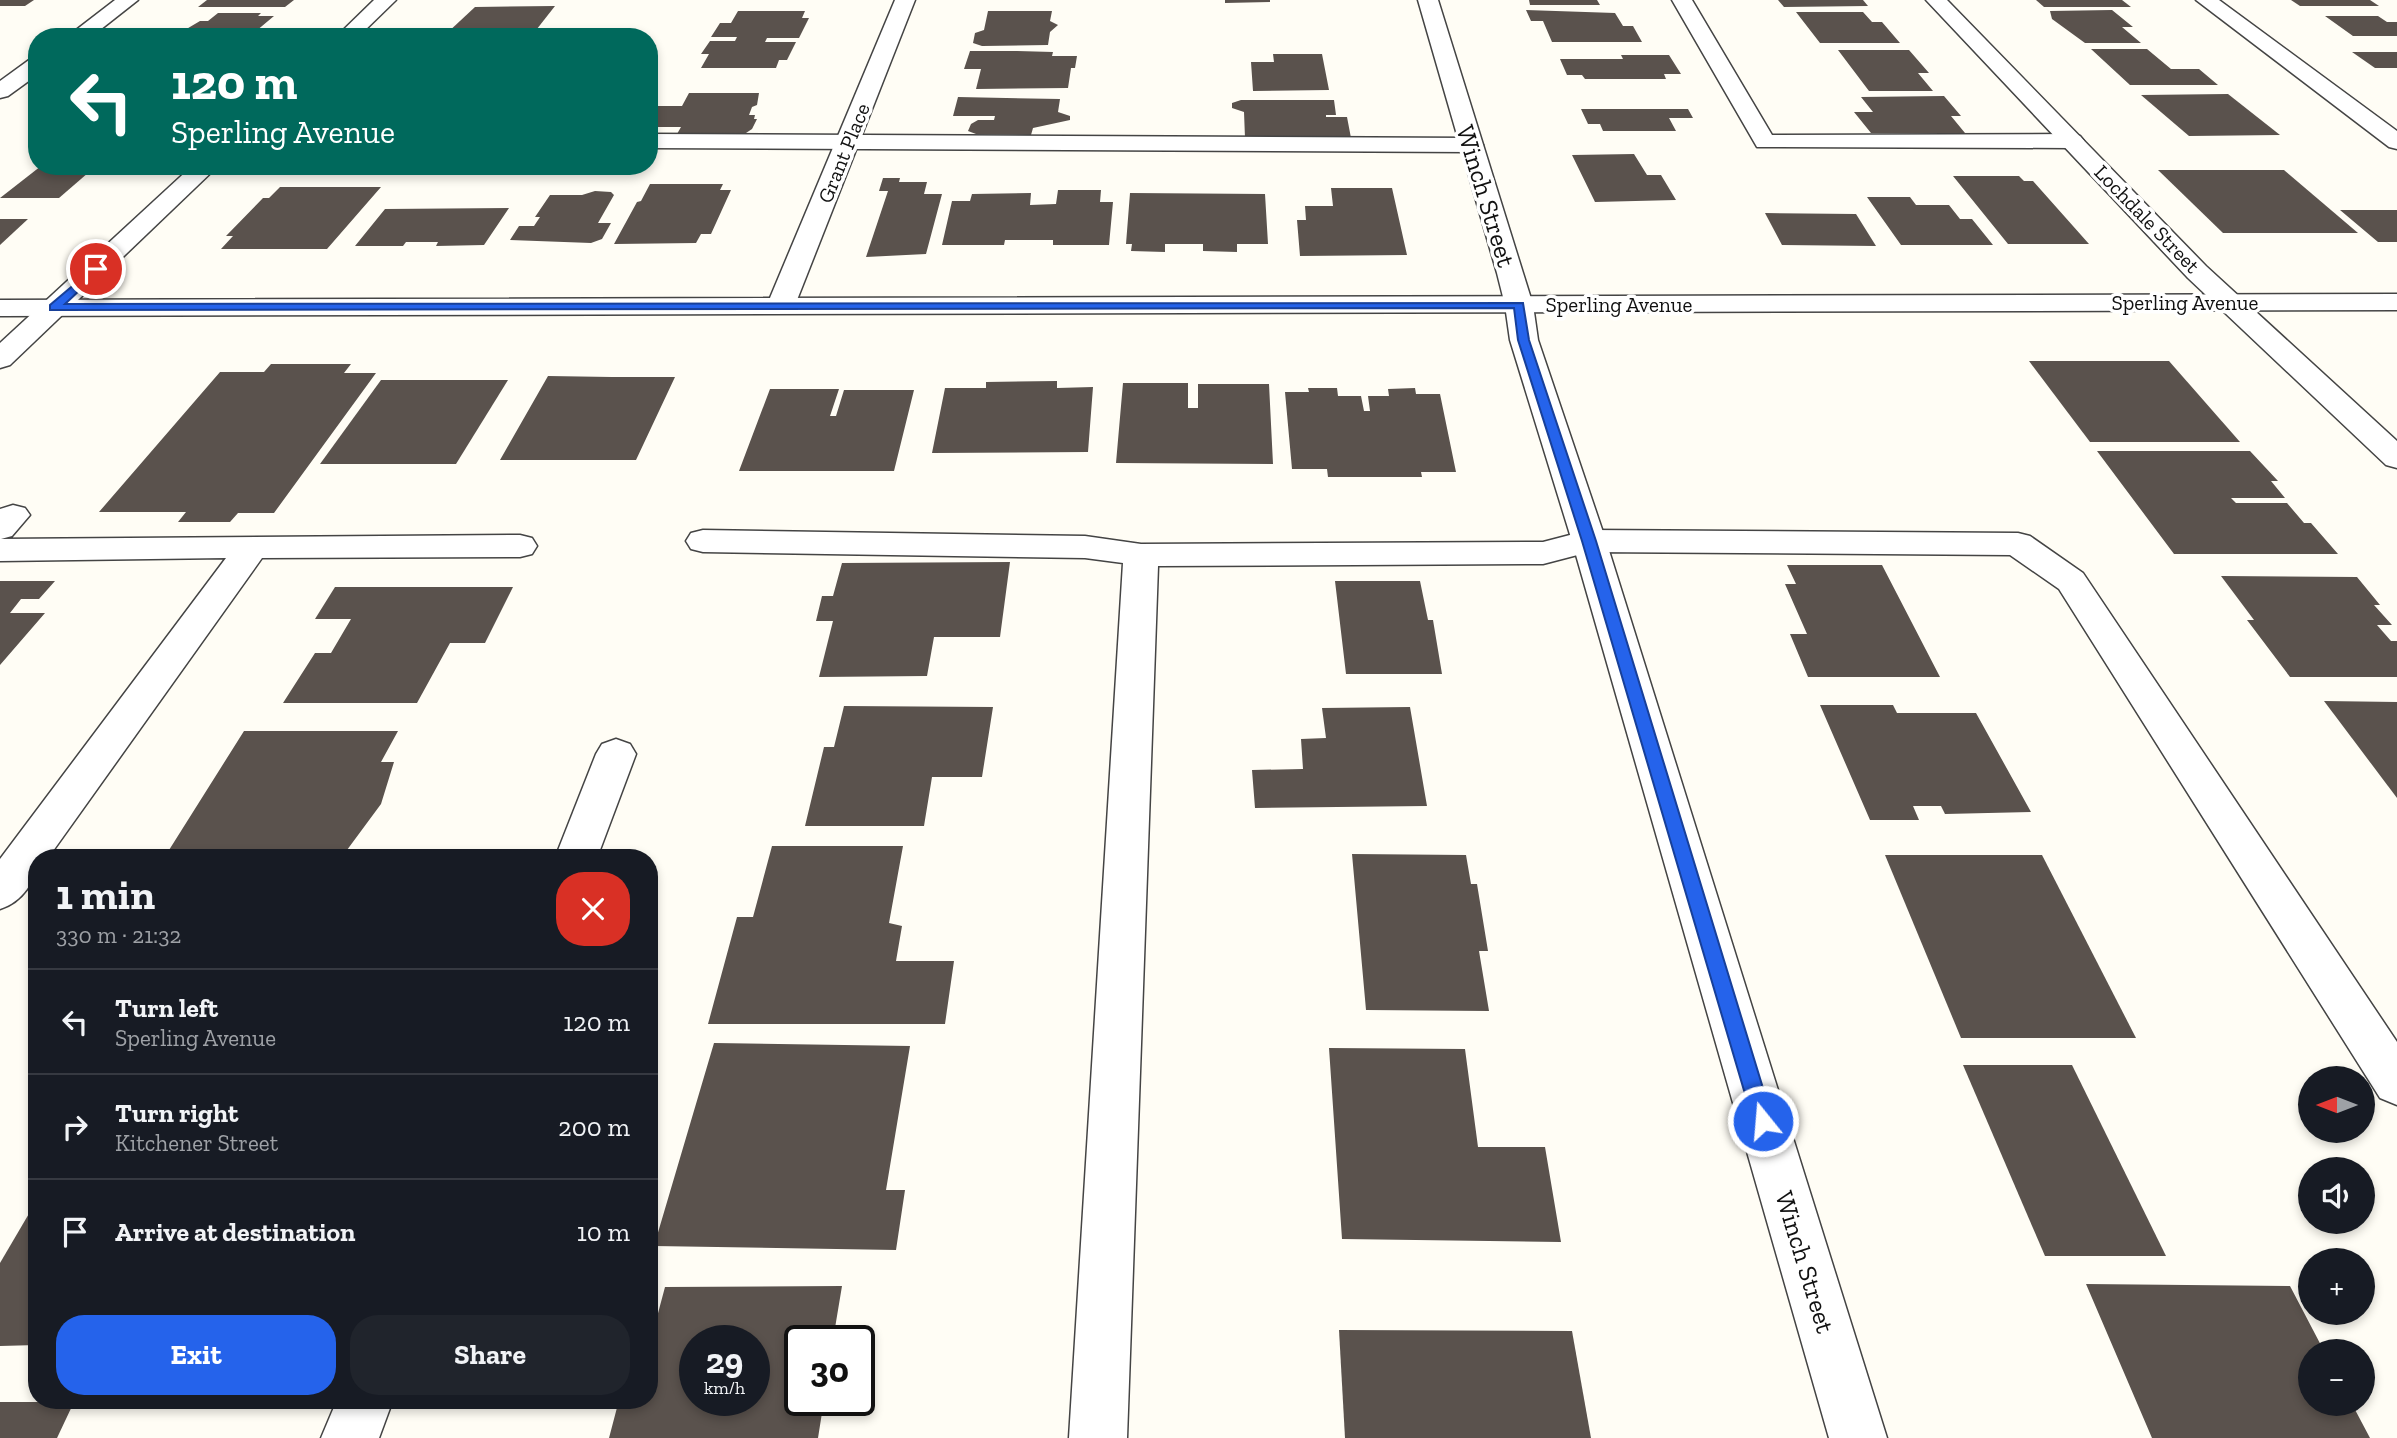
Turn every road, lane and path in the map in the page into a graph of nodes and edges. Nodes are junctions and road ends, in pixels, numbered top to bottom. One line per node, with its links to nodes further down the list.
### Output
1 (128, 0): 8 (street)
2 (386, 0): 9 (street)
3 (905, 0): 13 (street, Grant Place)
4 (1428, 0): 16 (street, Winch Street)
5 (1682, 0): 14 (street)
6 (1936, 0): 14 (street, Lochdale Street)
7 (2206, 0): 15 (street)
8 (89, 28)
9 (356, 28)
10 (28, 71): 11 (street)
11 (0, 91)
12 (658, 141): 13 (street)
13 (850, 141): 16 (street); 20 (street, Grant Place)
14 (2072, 141): 19 (street, Lochdale Street)
15 (2397, 142)
16 (1471, 145): 21 (street, Winch Street)
17 (196, 175): 23 (street)
18 (2397, 302): 19 (street, Sperling Avenue)
19 (2230, 303): 21 (street, Sperling Avenue); 25 (street, Lochdale Street)
20 (781, 305): 21 (street, Sperling Avenue); 23 (street, Sperling Avenue)
21 (1519, 305): 27 (street, Winch Street)
22 (0, 308): 23 (street, Sperling Avenue)
23 (54, 308): 24 (street)
24 (0, 359)
25 (2397, 458)
26 (703, 541): 31 (street)
27 (1589, 541): 31 (street); 37 (street); 41 (street, Winch Street)
28 (520, 546): 29 (street)
29 (252, 547): 30 (street); 33 (street)
30 (0, 550)
31 (1141, 555): 40 (street)
32 (616, 754): 34 (street)
33 (31, 849)
34 (579, 849)
35 (28, 854): 36 (street)
36 (0, 892)
37 (2397, 1083)
38 (361, 1409): 39 (street)
39 (350, 1438)
40 (1098, 1438)
41 (1858, 1438)

